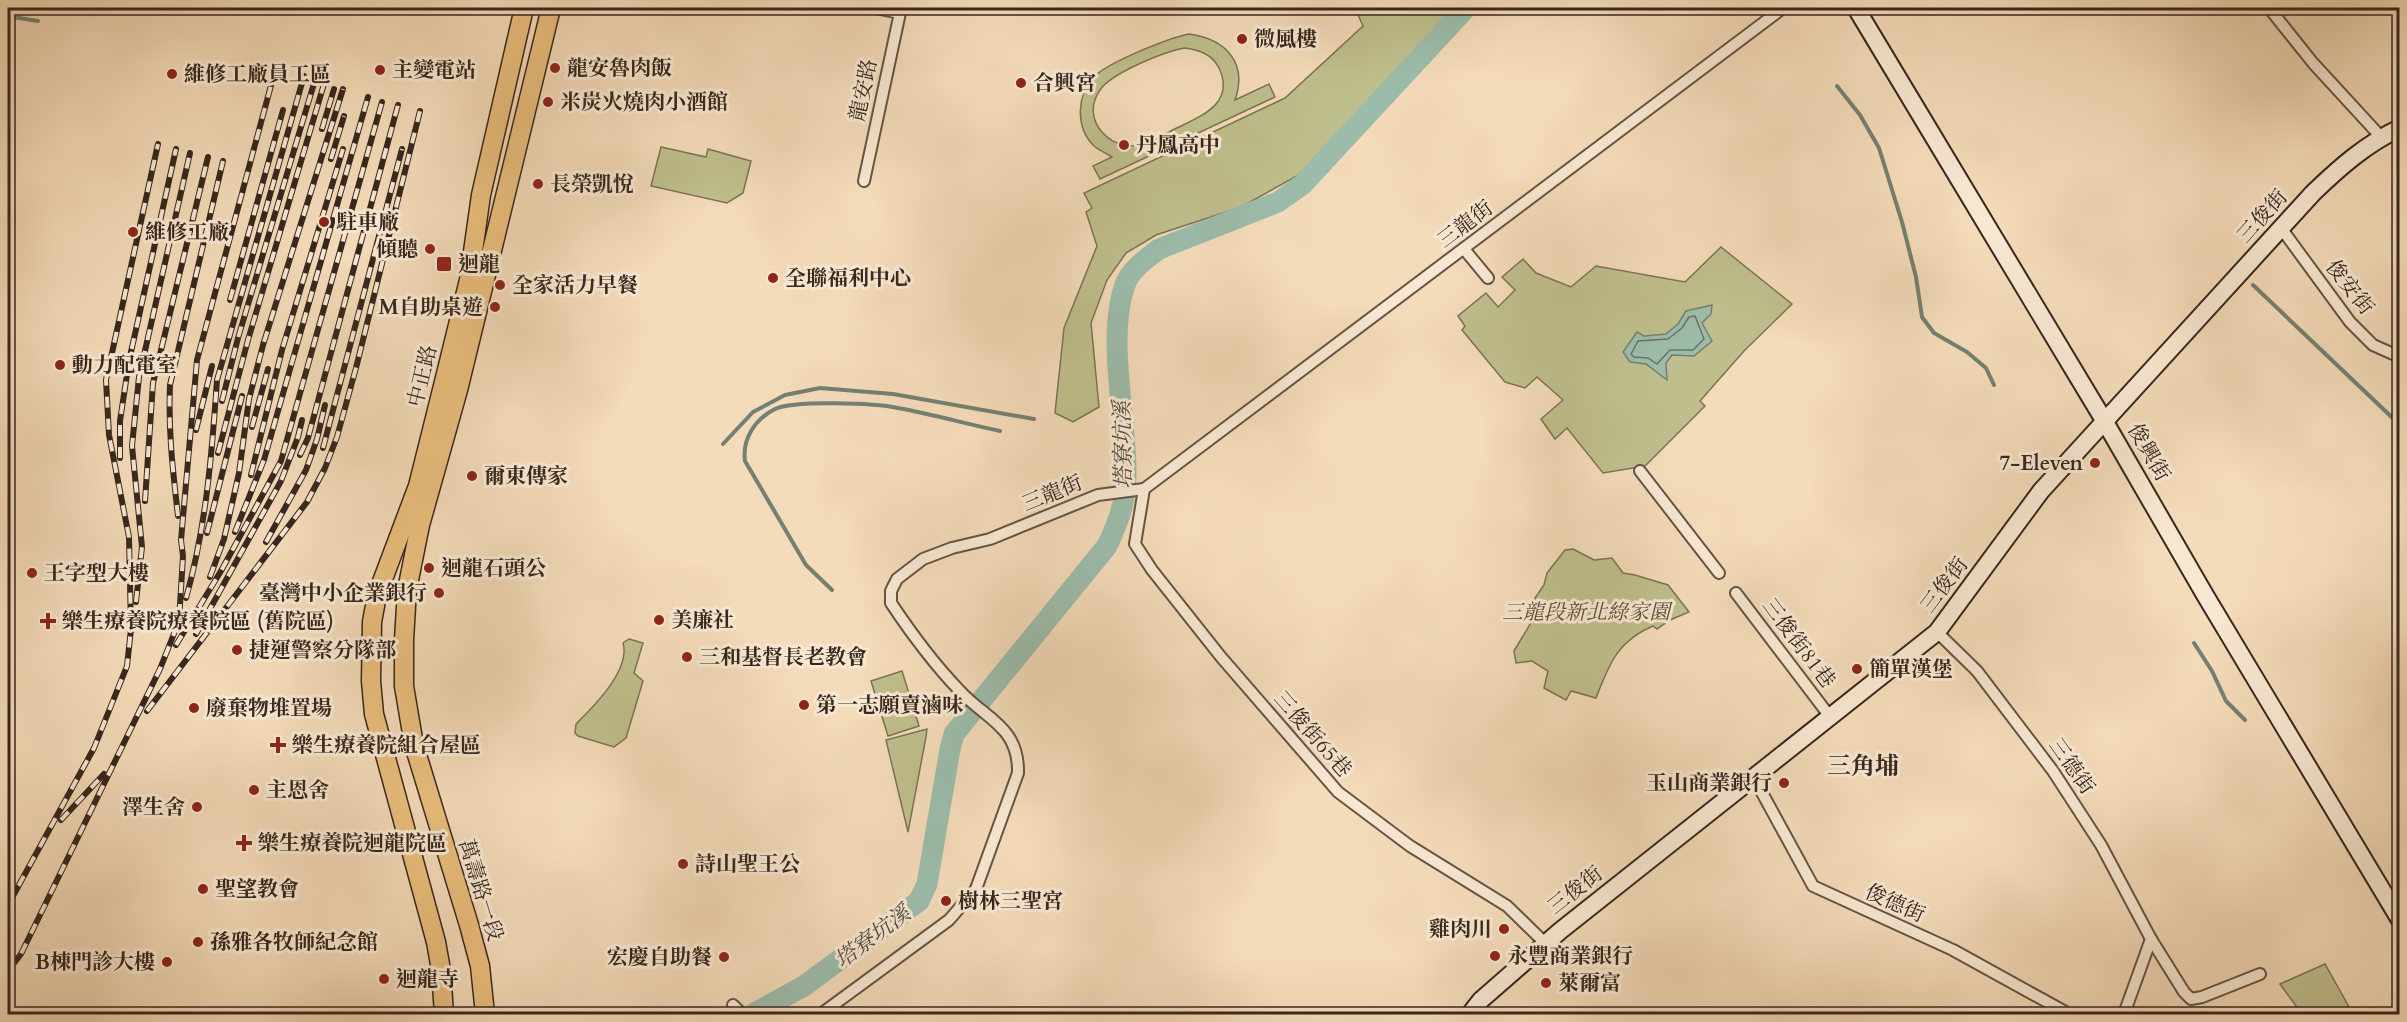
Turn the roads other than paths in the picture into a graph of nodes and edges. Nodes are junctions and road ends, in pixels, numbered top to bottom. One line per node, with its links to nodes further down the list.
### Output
1 (524, 8): 18 (main road, 中正路)
2 (551, 8): 19 (main road, 中正路)
3 (875, 8): 7 (street)
4 (1783, 8): 12 (street, 三龍街)
5 (1856, 8): 15 (street, 俊興街)
6 (2269, 8): 9 (street)
7 (900, 10): 10 (street, 龍安路)
8 (2400, 128): 9 (street, 三俊街)
9 (2381, 137): 11 (street, 三俊街)
10 (864, 181)
11 (2281, 228): 14 (street, 俊安街); 15 (street, 三俊街)
12 (1464, 249): 13 (street); 17 (street, 三龍街)
13 (1488, 278)
14 (2400, 357)
15 (2105, 422): 22 (street, 三俊街); 26 (street, 俊興街)
16 (1640, 471): 20 (street)
17 (1140, 490): 28 (street, 三俊街65巷); 34 (street, 三龍街)
18 (387, 568): 19 (main road); 31 (main road, 中正路)
19 (411, 571): 24 (main road, 中正路)
20 (1719, 573)
21 (1736, 593): 23 (street, 三俊街81巷)
22 (1937, 632): 23 (street, 三俊街); 27 (street, 三德街)
23 (1831, 718): 25 (street, 三俊街)
24 (414, 745): 32 (main road, 萬壽路一段)
25 (1754, 778): 28 (street, 三俊街); 36 (street, 俊德街)
26 (2397, 911)
27 (2151, 939): 29 (street, 三德街); 37 (street)
28 (1545, 943): 35 (street, 三俊街)
29 (2260, 974)
30 (733, 1005): 33 (street)
31 (444, 1014)
32 (485, 1014)
33 (742, 1014)
34 (821, 1014)
35 (1470, 1014)
36 (2069, 1014)
37 (2124, 1014)

